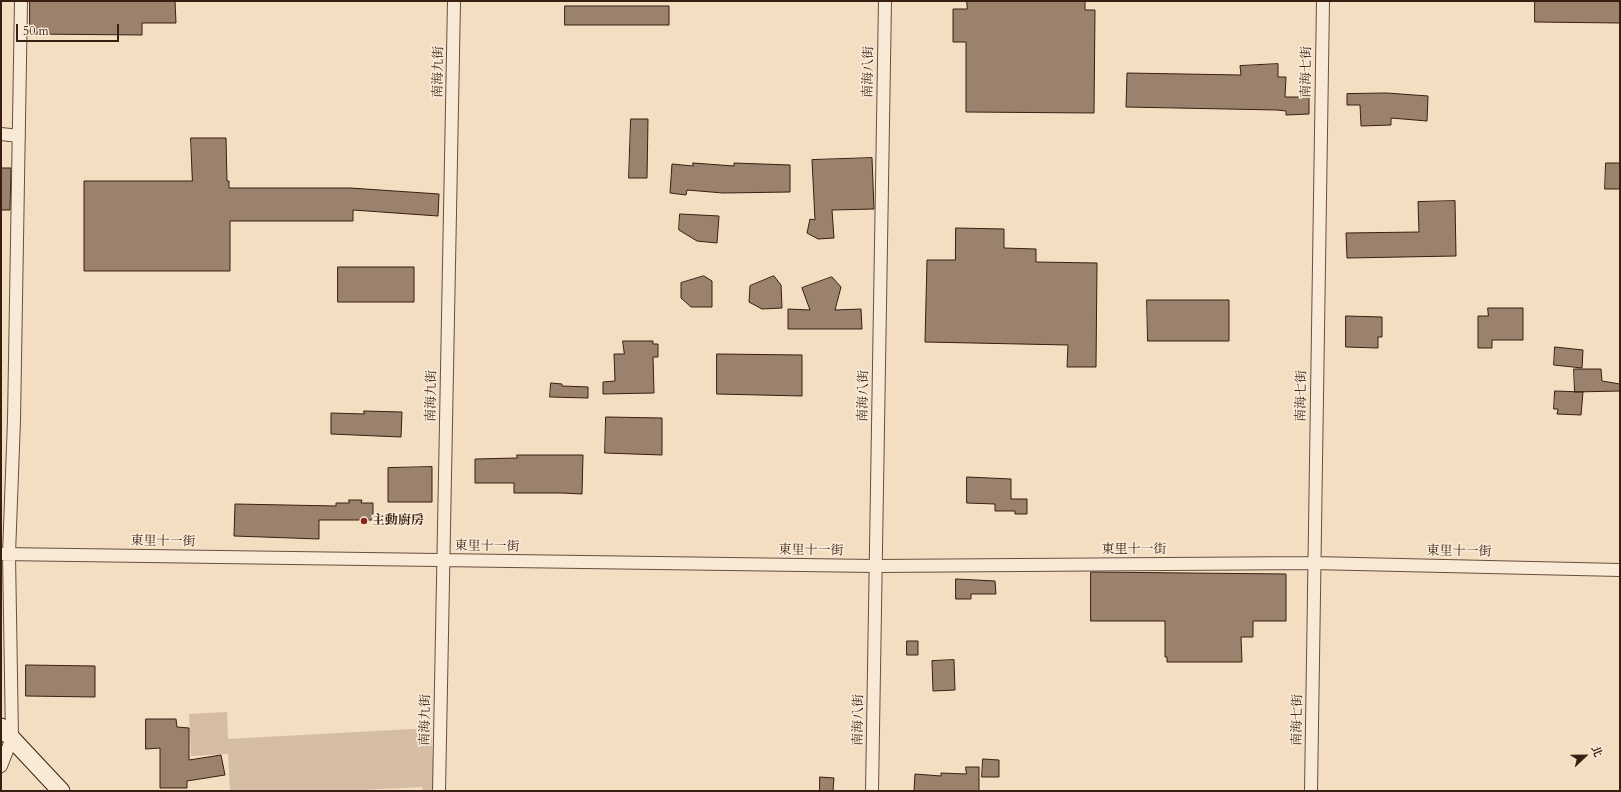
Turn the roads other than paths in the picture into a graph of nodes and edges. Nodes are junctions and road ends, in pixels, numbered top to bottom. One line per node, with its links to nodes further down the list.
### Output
1 (21, 1): 6 (street)
2 (454, 1): 8 (street, 南海九街)
3 (884, 1): 10 (street, 南海八街)
4 (1323, 1): 9 (street, 南海七街)
5 (1, 134): 6 (street)
6 (19, 136): 7 (street)
7 (5, 554): 8 (street, 東里十一街); 12 (street)
8 (442, 560): 10 (street, 東里十一街); 15 (street, 南海九街)
9 (1314, 563): 10 (street, 東里十一街); 11 (street, 東里十一街); 17 (street, 南海七街)
10 (875, 566): 16 (street, 南海八街)
11 (1620, 570)
12 (6, 732): 13 (street); 14 (street)
13 (1, 766)
14 (61, 791)
15 (439, 791)
16 (872, 791)
17 (1311, 791)

